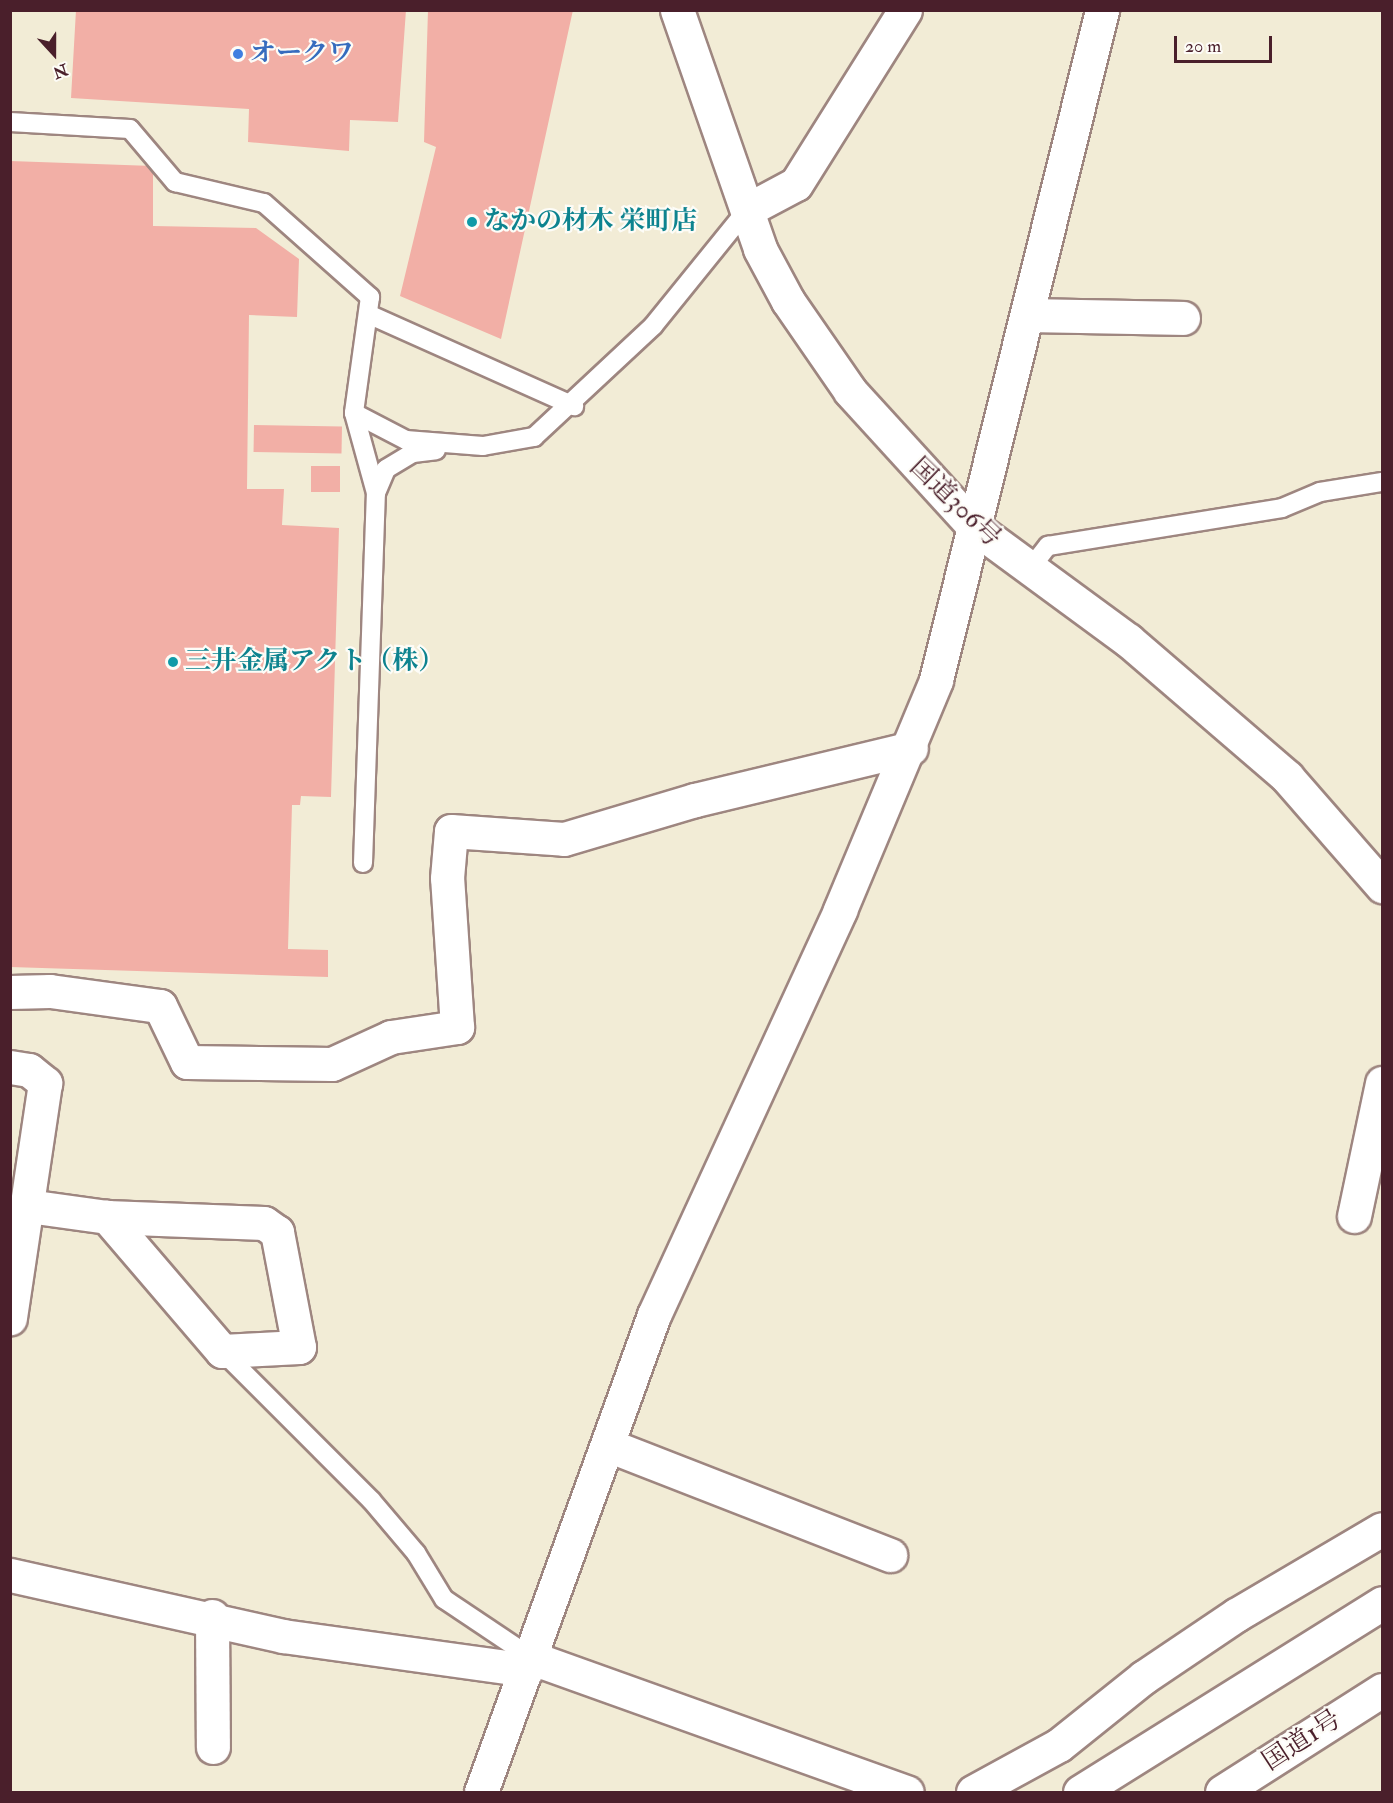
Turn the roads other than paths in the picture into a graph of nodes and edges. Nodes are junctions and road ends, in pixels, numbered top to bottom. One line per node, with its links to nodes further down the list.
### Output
1 (677, 10): 5 (main road, 国道306号)
2 (905, 10): 5 (main road)
3 (1102, 10): 7 (main road)
4 (10, 122): 6 (lane)
5 (747, 210): 9 (lane); 14 (main road, 国道306号)
6 (368, 314): 9 (lane); 10 (lane)
7 (1030, 315): 8 (main road); 14 (main road)
8 (1184, 318)
9 (574, 406): 11 (lane)
10 (354, 413): 11 (lane); 13 (lane)
11 (483, 446): 13 (lane)
12 (1383, 482): 15 (lane)
13 (376, 493): 17 (lane)
14 (974, 527): 15 (main road, 国道306号); 16 (main road)
15 (1029, 570): 18 (main road, 国道306号)
16 (911, 748): 19 (main road); 27 (main road)
17 (363, 863)
18 (1383, 886)
19 (10, 992)
20 (10, 1067): 22 (main road)
21 (1383, 1083): 23 (main road)
22 (28, 1206): 24 (main road); 25 (main road)
23 (1354, 1216)
24 (106, 1217): 26 (main road); 26 (main road)
25 (11, 1308)
26 (222, 1351): 33 (lane)
27 (608, 1445): 29 (main road); 33 (main road)
28 (1383, 1530): 38 (main road)
29 (890, 1555)
30 (10, 1575): 32 (main road)
31 (1383, 1603): 39 (main road)
32 (212, 1616): 33 (main road); 35 (main road)
33 (530, 1664): 36 (main road); 37 (main road)
34 (1383, 1690): 40 (main road, 国道1号)
35 (213, 1747)
36 (481, 1792)
37 (907, 1792)
38 (973, 1792)
39 (1080, 1792)
40 (1222, 1792)

